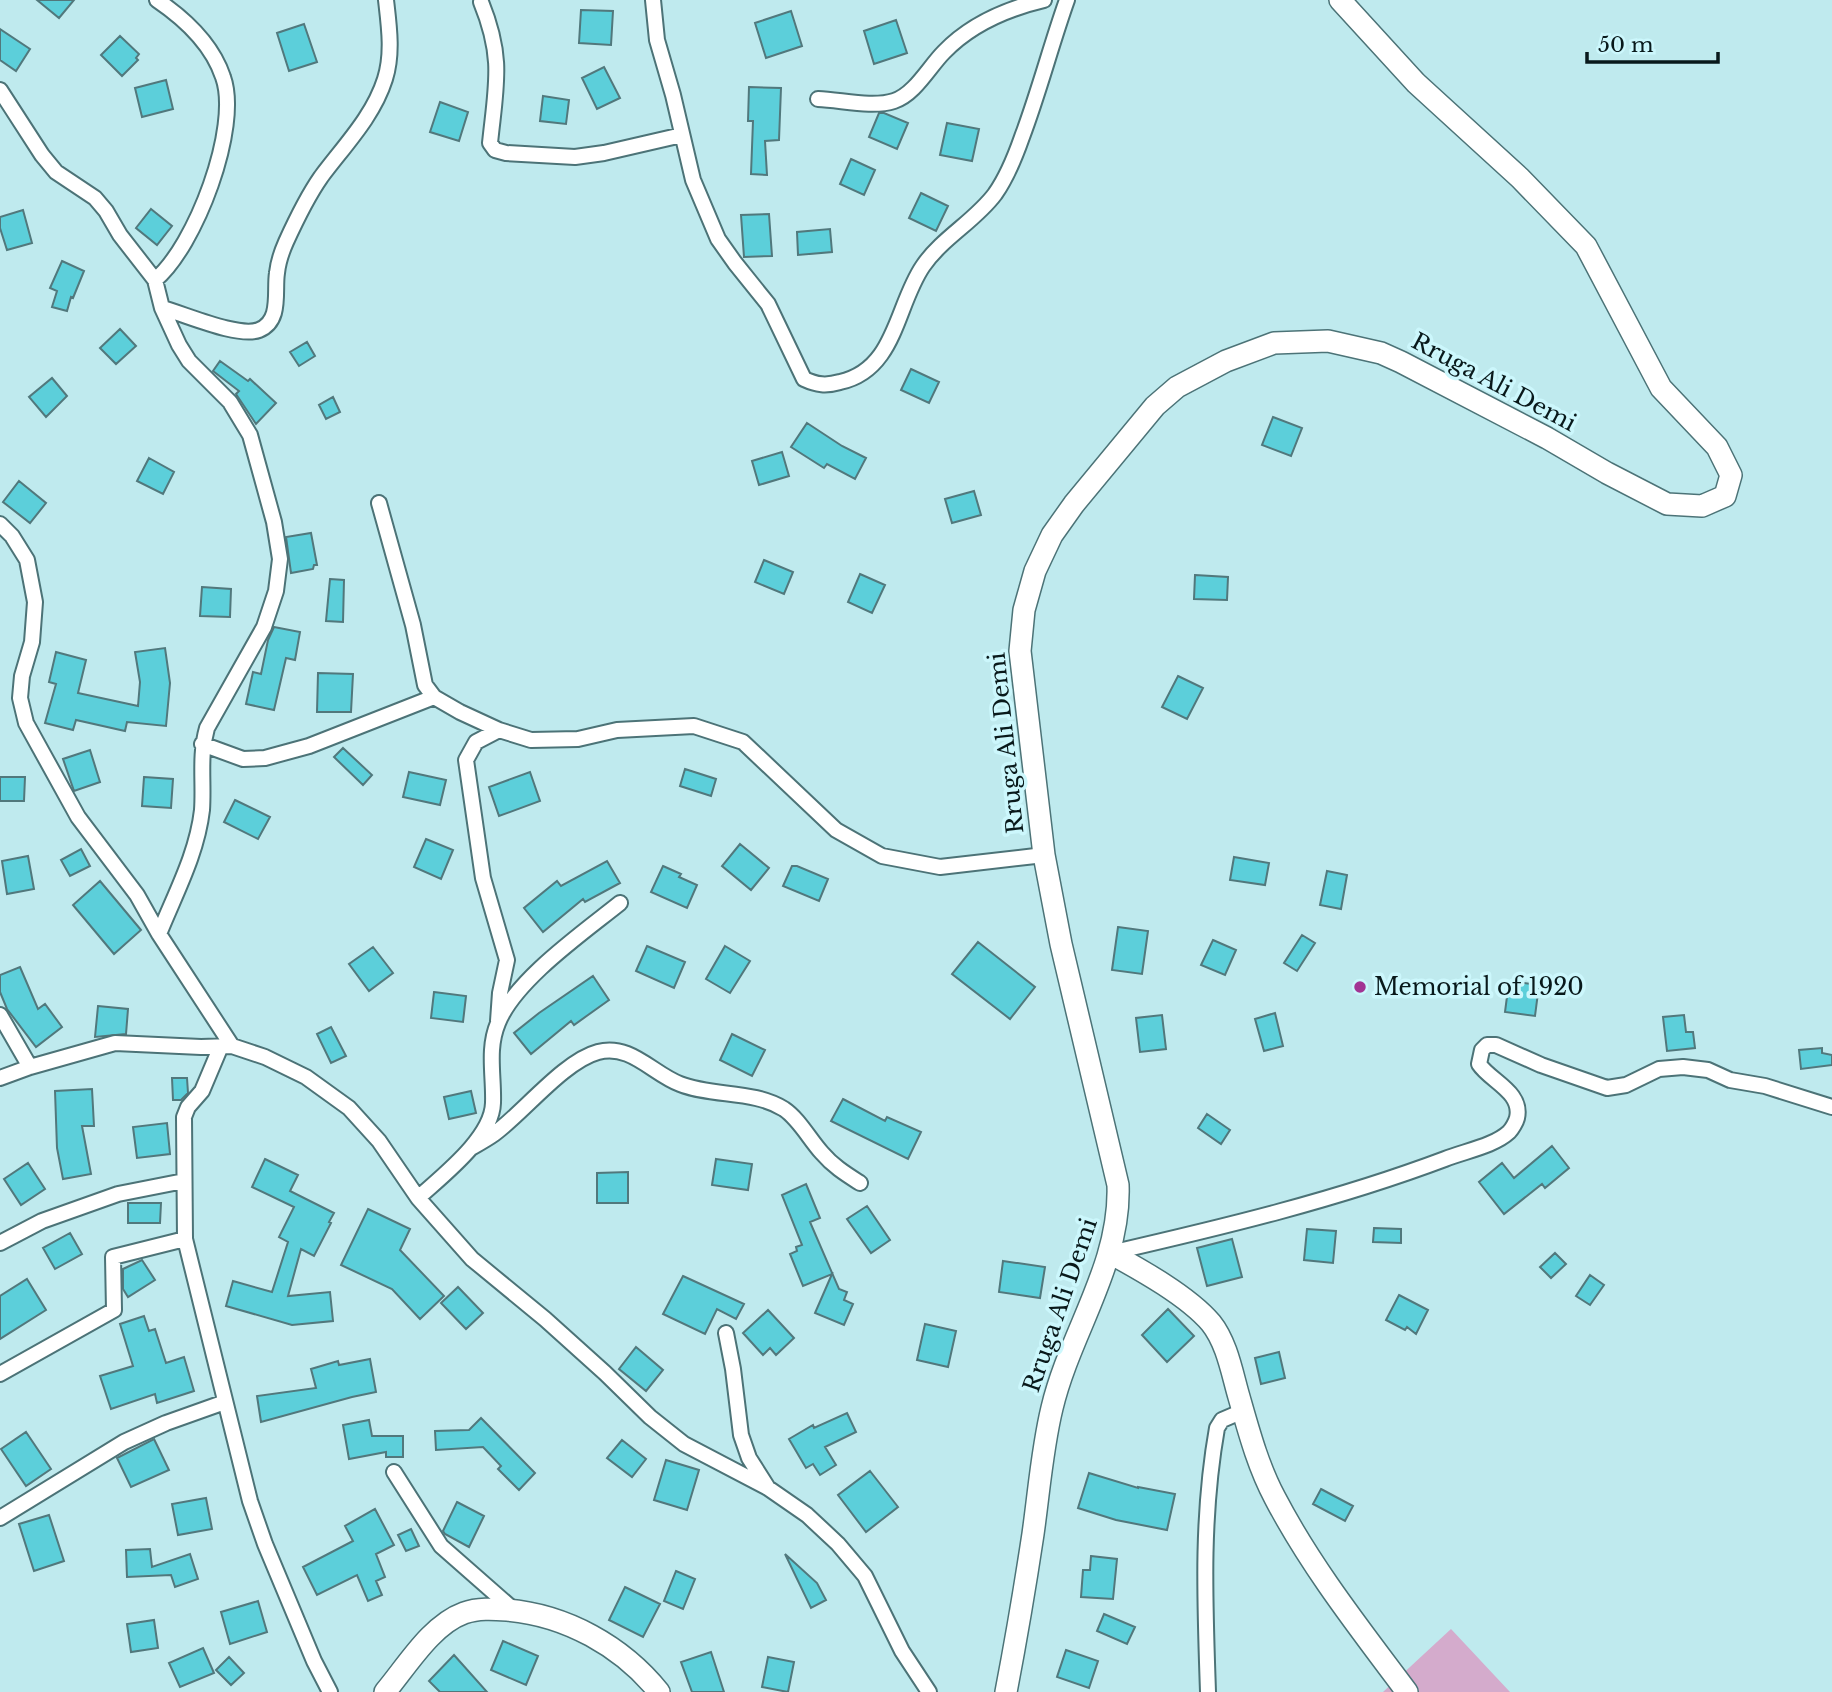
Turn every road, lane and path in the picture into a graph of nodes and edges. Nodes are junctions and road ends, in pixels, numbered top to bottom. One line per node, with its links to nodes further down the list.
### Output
1 (157, 0): 11 (street)
2 (386, 0): 12 (street)
3 (654, 0): 10 (street)
4 (1044, 0): 9 (street)
5 (1067, 0): 10 (street)
6 (1339, 0): 18 (main road, Rruga Ali Demi)
7 (481, 2): 10 (street)
8 (0, 90): 11 (street)
9 (818, 99)
10 (682, 135)
11 (155, 280): 12 (street)
12 (162, 308): 17 (street)
13 (379, 503): 15 (street)
14 (0, 524): 20 (street)
15 (434, 697): 16 (street); 17 (street)
16 (499, 730): 18 (street); 22 (street)
17 (202, 744): 20 (street)
18 (1044, 855): 33 (main road, Rruga Ali Demi)
19 (620, 903): 22 (street)
20 (159, 934): 23 (street)
21 (0, 1015): 24 (street)
22 (498, 1022): 27 (street)
23 (226, 1046): 24 (street); 28 (street); 30 (street)
24 (30, 1067): 25 (street)
25 (0, 1077)
26 (1832, 1107): 33 (street)
27 (471, 1148): 29 (street); 30 (street)
28 (184, 1181): 31 (street); 32 (street)
29 (860, 1183)
30 (418, 1198): 39 (street)
31 (185, 1239): 35 (street); 36 (street)
32 (0, 1243)
33 (1110, 1253): 37 (main road); 46 (main road, Rruga Ali Demi)
34 (726, 1333): 39 (street)
35 (0, 1374)
36 (225, 1402): 40 (street); 42 (street)
37 (1242, 1410): 47 (street); 48 (main road)
38 (394, 1472): 41 (street)
39 (768, 1488): 45 (street)
40 (0, 1518)
41 (515, 1611): 43 (main road); 44 (main road)
42 (330, 1692)
43 (385, 1692)
44 (659, 1692)
45 (929, 1692)
46 (1006, 1692)
47 (1209, 1692)
48 (1407, 1692)

